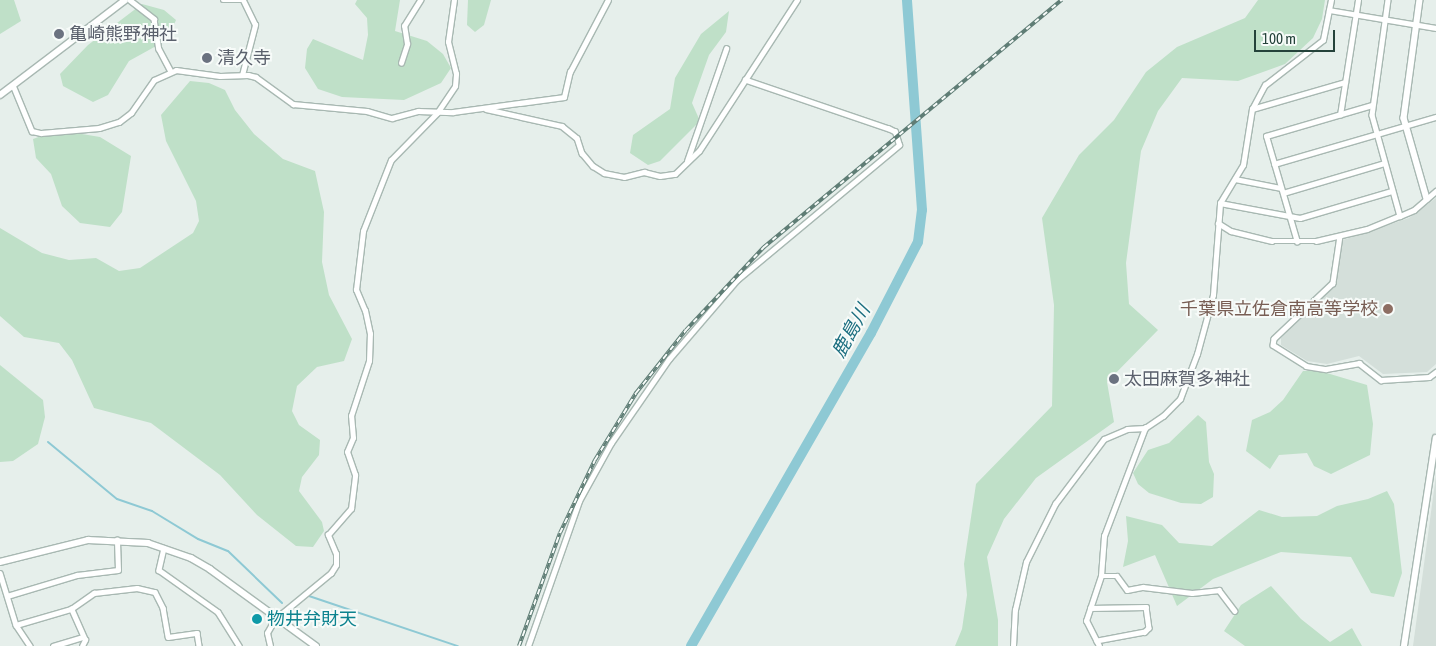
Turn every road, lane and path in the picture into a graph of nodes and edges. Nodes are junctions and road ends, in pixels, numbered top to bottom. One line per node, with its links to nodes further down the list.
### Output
1 (124, 0): 24 (main road)
2 (130, 0): 20 (street)
3 (224, 0): 4 (street)
4 (243, 0): 21 (street)
5 (420, 0): 19 (street)
6 (454, 0): 29 (street)
7 (608, 0): 27 (street)
8 (797, 0): 22 (street)
9 (1331, 0): 13 (street)
10 (1358, 0): 14 (street)
11 (1388, 0): 15 (street)
12 (1420, 0): 16 (street)
13 (1329, 10): 14 (street); 28 (street)
14 (1356, 14): 15 (street); 23 (street)
15 (1385, 18): 16 (street); 26 (street)
16 (1416, 24): 17 (street); 32 (street)
17 (1436, 28)
18 (726, 49): 34 (street)
19 (402, 63)
20 (170, 70): 21 (street); 24 (street)
21 (242, 75): 29 (street)
22 (745, 80): 34 (street); 71 (street)
23 (1345, 82): 28 (street); 30 (street)
24 (13, 86): 25 (main road)
25 (0, 95)
26 (1372, 105): 30 (street); 33 (street)
27 (482, 108): 29 (street); 34 (street)
28 (1252, 109): 37 (street)
29 (437, 113): 60 (street)
30 (1340, 115): 36 (street)
31 (1436, 117): 32 (street)
32 (1406, 126): 33 (street); 41 (street)
33 (1376, 135): 35 (street); 36 (street)
34 (687, 162)
35 (1384, 163): 38 (street); 39 (street)
36 (1274, 164): 38 (street)
37 (1234, 179): 38 (street); 42 (street)
38 (1282, 190): 43 (street)
39 (1392, 191): 43 (street); 44 (street)
40 (1436, 191): 41 (street)
41 (1427, 199): 44 (street)
42 (1220, 203): 43 (street); 45 (street)
43 (1290, 216): 47 (street)
44 (1400, 216): 46 (street)
45 (1218, 224): 47 (street); 49 (street)
46 (1340, 236): 47 (street); 48 (street)
47 (1297, 242)
48 (1436, 372)
49 (1145, 428): 55 (street); 72 (street)
50 (1436, 438): 73 (street)
51 (117, 539): 52 (street); 53 (street); 56 (street)
52 (164, 548): 60 (street); 68 (street)
53 (0, 562)
54 (0, 573): 56 (street)
55 (1101, 576): 57 (street); 59 (street)
56 (7, 596): 61 (street)
57 (1090, 608): 63 (street); 63 (street)
58 (71, 609): 61 (street); 62 (street); 67 (street)
59 (1235, 611)
60 (276, 619): 69 (street); 70 (street)
61 (16, 625): 64 (street)
62 (83, 637): 65 (street); 66 (street)
63 (1098, 643)
64 (30, 646)
65 (53, 646)
66 (82, 646)
67 (199, 646)
68 (239, 646)
69 (270, 646)
70 (316, 646)
71 (528, 646)
72 (1012, 646)
73 (1404, 646)

